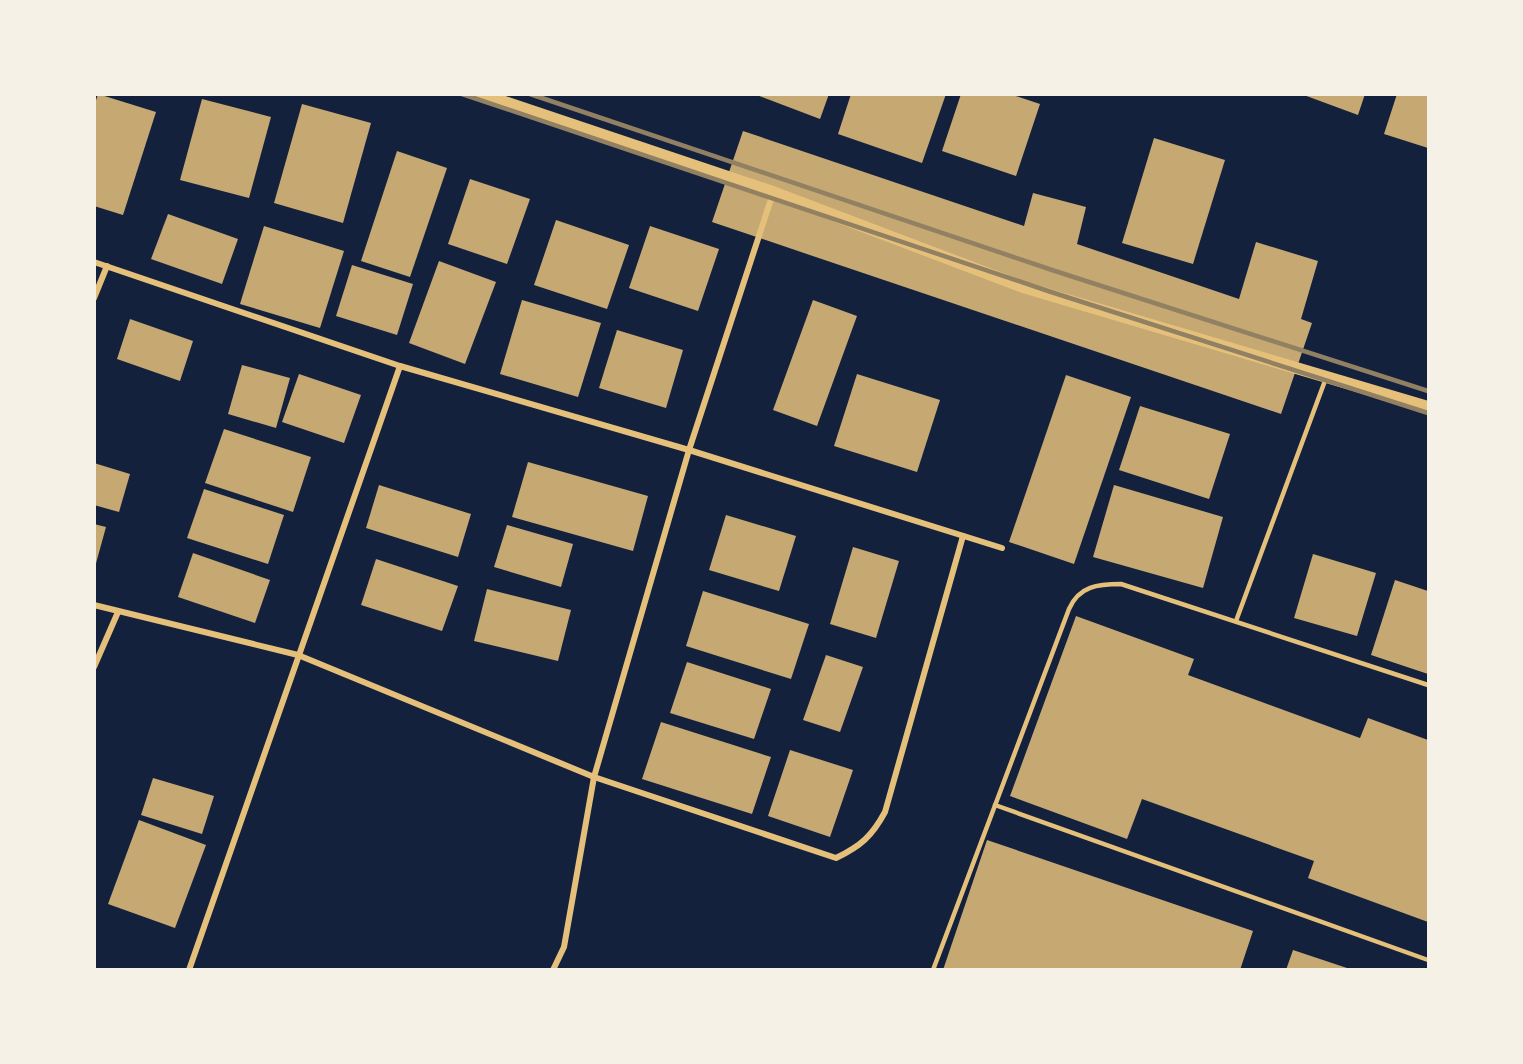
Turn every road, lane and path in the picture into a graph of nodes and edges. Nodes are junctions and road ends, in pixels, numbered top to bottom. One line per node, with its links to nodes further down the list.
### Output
1 (481, 94): 2 (main road)
2 (773, 192): 7 (main road); 9 (street)
3 (94, 262): 4 (street)
4 (107, 266): 5 (street); 6 (street)
5 (94, 298)
6 (400, 366): 9 (street); 15 (street)
7 (1327, 375): 8 (main road); 14 (lane)
8 (1428, 407)
9 (689, 450): 10 (street); 18 (street)
10 (963, 536): 11 (street); 18 (street)
11 (1002, 548)
12 (94, 605): 13 (street)
13 (118, 612): 15 (street); 16 (street)
14 (1236, 621): 17 (lane); 19 (lane)
15 (298, 656): 18 (street); 21 (street)
16 (94, 667)
17 (1428, 685)
18 (594, 777): 22 (street)
19 (995, 805): 20 (lane); 23 (lane)
20 (1428, 960)
21 (189, 969)
22 (553, 969)
23 (933, 969)

